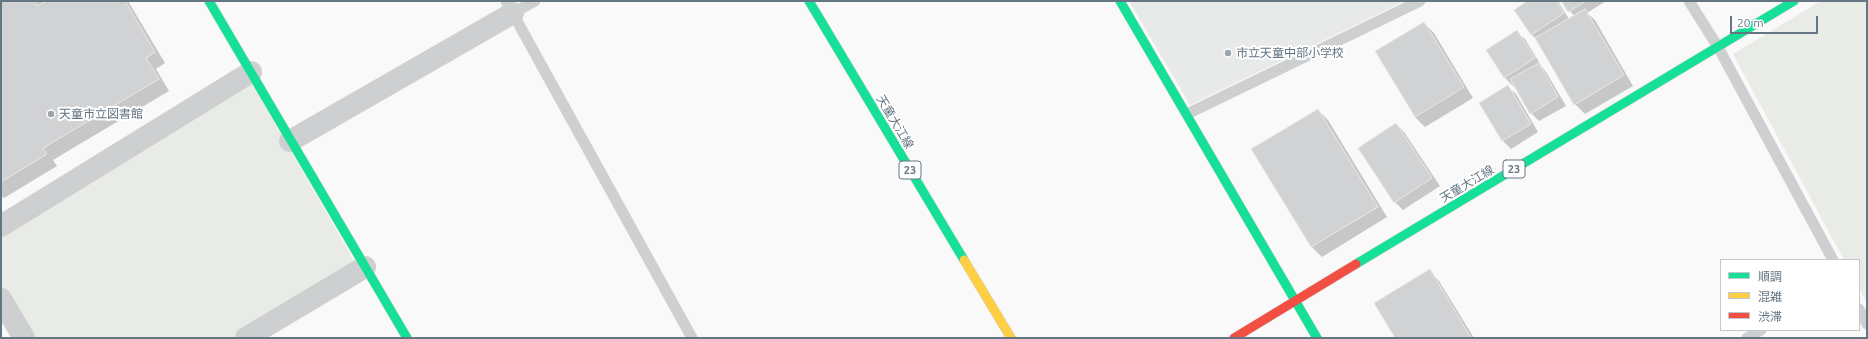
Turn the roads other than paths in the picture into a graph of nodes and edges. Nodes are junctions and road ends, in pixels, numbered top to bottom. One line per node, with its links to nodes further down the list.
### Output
1 (209, 1): 10 (main road)
2 (535, 1): 8 (lane)
3 (809, 1): 25 (main road, 天童大江線 / 23)
4 (1120, 1): 11 (main road)
5 (1420, 1): 11 (lane)
6 (1689, 1): 9 (lane)
7 (1794, 1): 9 (main road, 天童大江線 / 23)
8 (510, 7): 12 (street); 24 (lane)
9 (1718, 47): 14 (lane); 17 (main road, 天童大江線 / 23)
10 (251, 72): 12 (main road); 13 (street)
11 (1187, 114): 17 (main road)
12 (290, 141): 15 (main road)
13 (1, 226)
14 (1832, 259)
15 (365, 267): 22 (street); 23 (main road)
16 (1, 300): 21 (street)
17 (1295, 301): 26 (main road, 天童大江線 / 23); 27 (main road)
18 (1860, 311): 19 (lane)
19 (1867, 324)
20 (1759, 331): 28 (lane)
21 (24, 338)
22 (246, 338)
23 (407, 338)
24 (692, 338)
25 (1011, 338)
26 (1234, 338)
27 (1317, 338)
28 (1747, 338)

